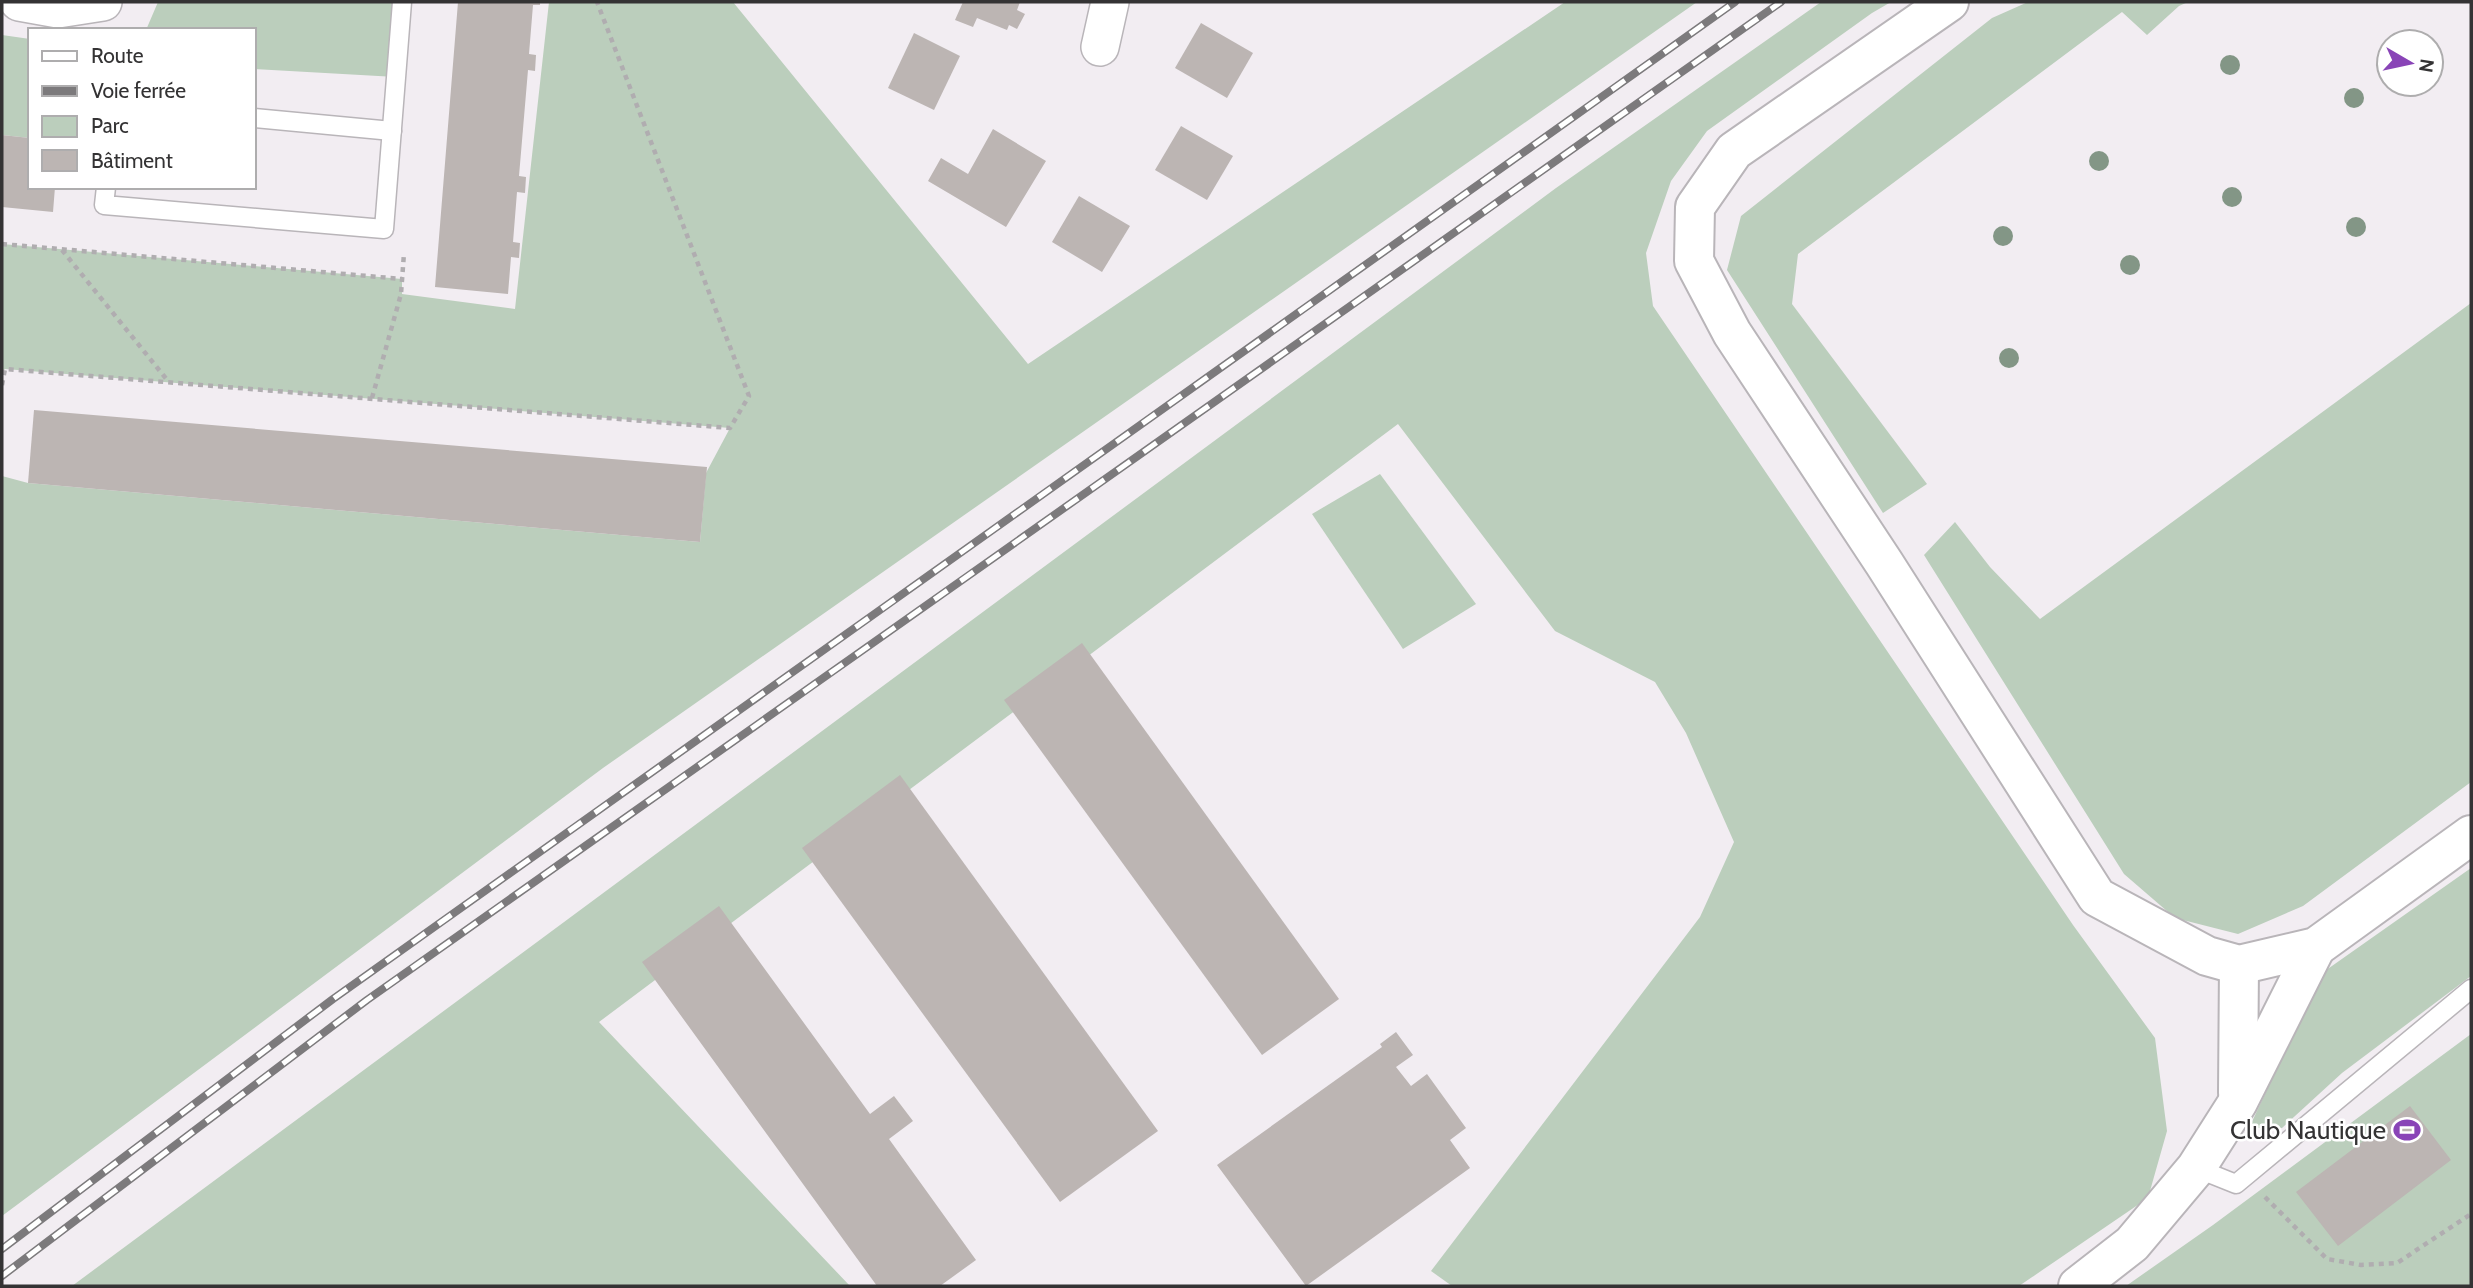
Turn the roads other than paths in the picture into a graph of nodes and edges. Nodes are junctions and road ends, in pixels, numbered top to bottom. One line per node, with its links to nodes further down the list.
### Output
1 (19, 2): 2 (street)
2 (103, 2)
3 (402, 2): 8 (lane)
4 (1110, 2): 6 (street)
5 (1949, 2): 12 (street)
6 (1100, 47)
7 (256, 118): 8 (lane)
8 (392, 131): 9 (lane)
9 (106, 189)
10 (2471, 835): 11 (street)
11 (2316, 947): 12 (street); 14 (street)
12 (2239, 965): 14 (street)
13 (2471, 989): 15 (lane)
14 (2238, 1102): 15 (street)
15 (2196, 1168): 16 (street)
16 (2078, 1286)

